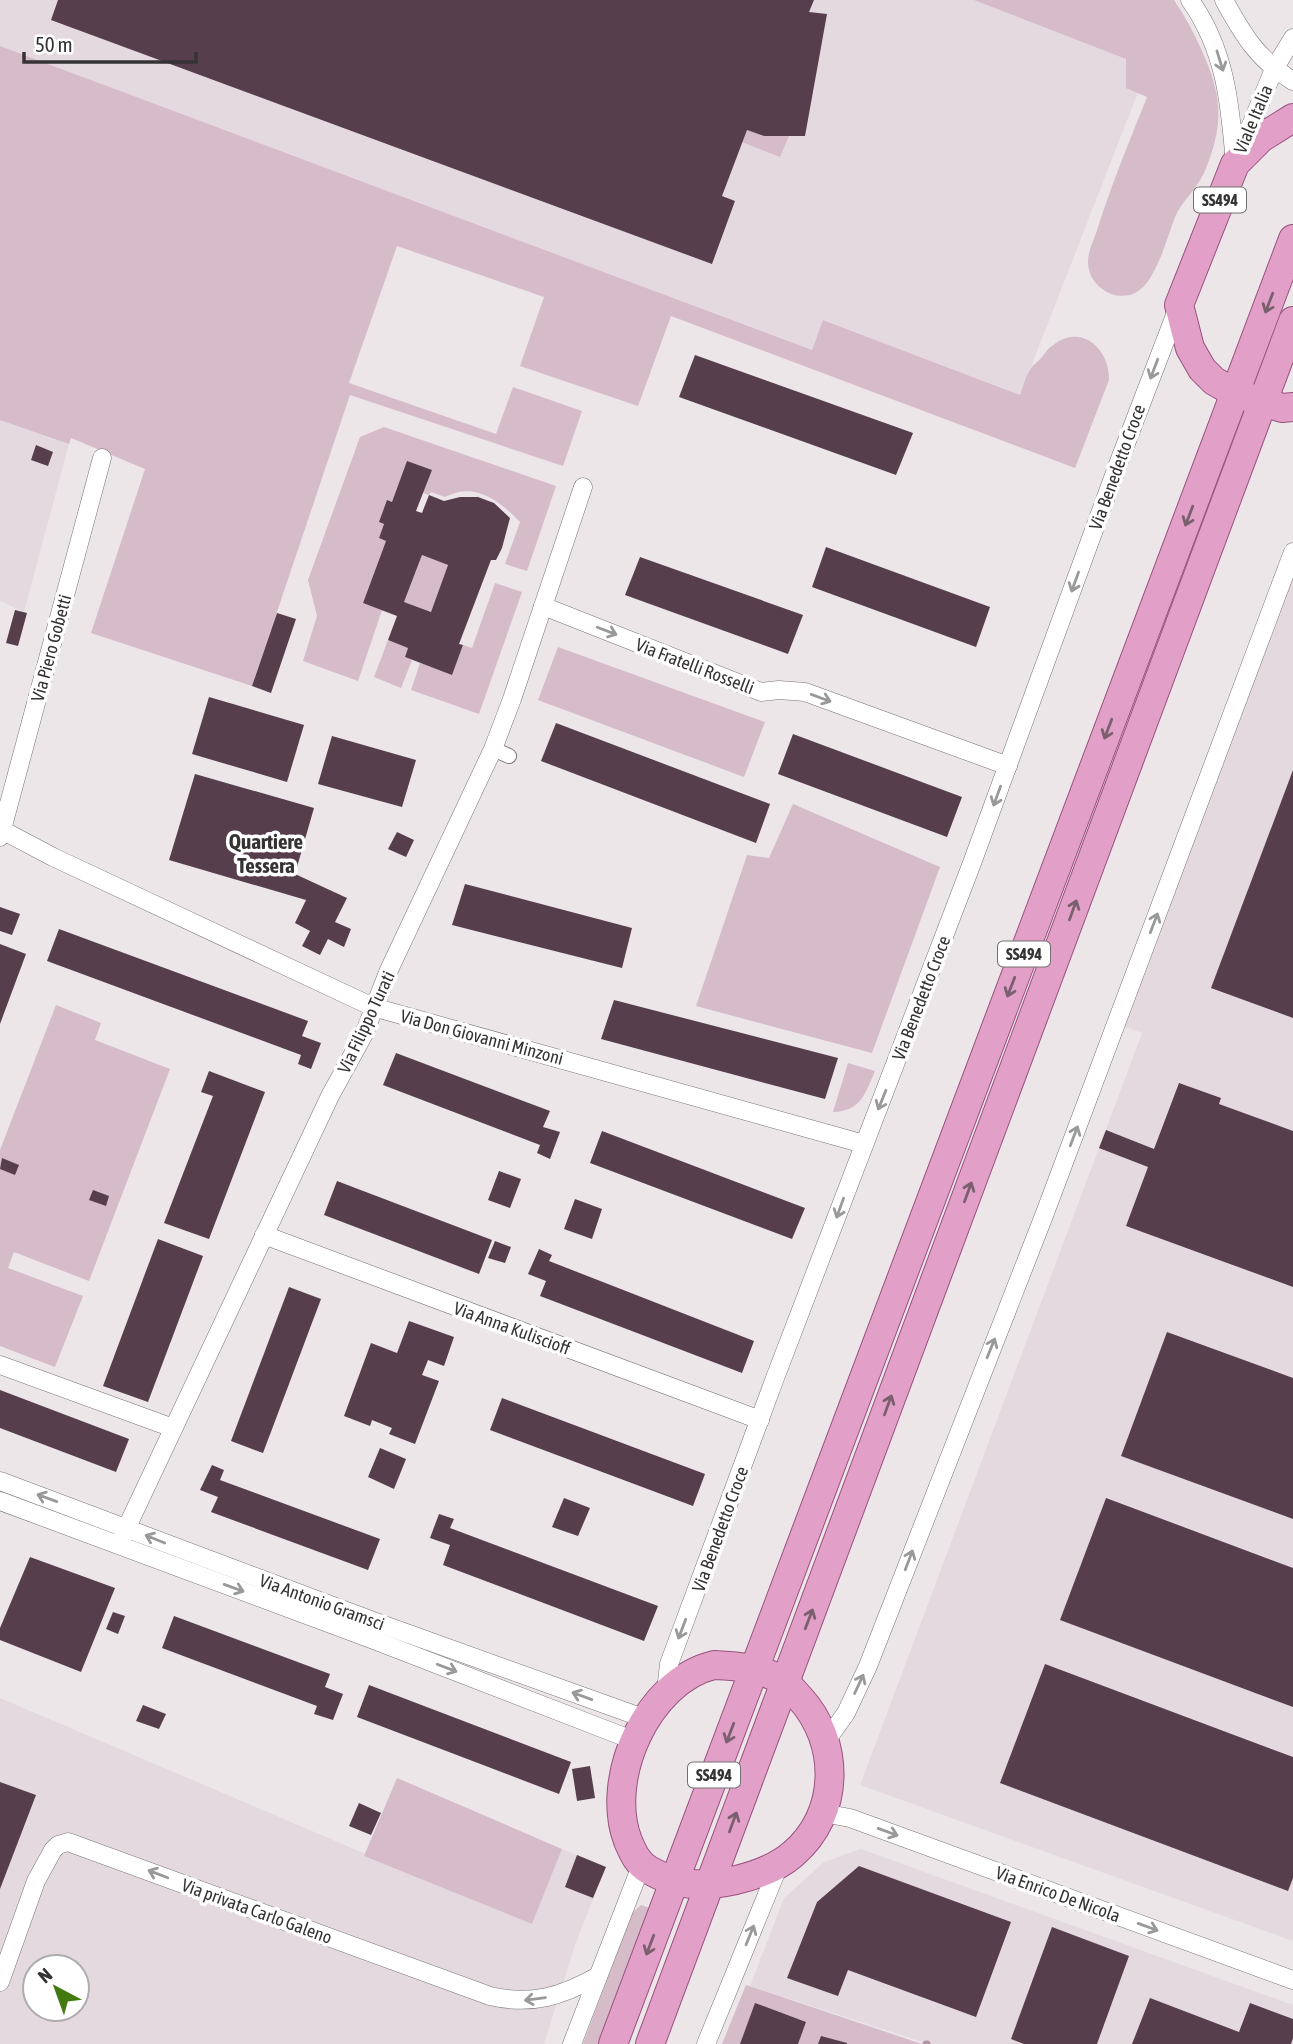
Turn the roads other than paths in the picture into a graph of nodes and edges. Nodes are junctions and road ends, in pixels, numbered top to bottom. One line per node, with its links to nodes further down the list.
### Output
1 (1190, 0): 7 (street, one-way to 7)
2 (1224, 0): 4 (street)
3 (1293, 38): 4 (street, Viale Italia)
4 (1274, 69): 5 (street); 7 (street, Viale Italia)
5 (1293, 80)
6 (1293, 118): 7 (main road, Via Benedetto Croce / SS494)
7 (1235, 164): 9 (main road, Via Benedetto Croce / SS494)
8 (1293, 239): 11 (main road, SS494, one-way to 11)
9 (1179, 305): 11 (main road); 18 (street, Via Benedetto Croce, one-way to 18)
10 (1293, 321): 12 (main road, SS494)
11 (1235, 393): 12 (main road); 30 (main road, SS494, one-way to 30)
12 (1263, 402): 13 (main road); 31 (main road, SS494, one-way to 12)
13 (1293, 407)
14 (102, 458): 19 (street, Via Piero Gobetti)
15 (583, 487): 17 (street, Via Filippo Turati)
16 (1293, 552): 34 (street, one-way to 16)
17 (543, 606): 18 (street, Via Fratelli Rosselli, one-way to 18); 20 (street, Via Filippo Turati)
18 (1008, 766): 21 (street, Via Benedetto Croce, one-way to 21)
19 (1, 832): 20 (street, Via Don Giovanni Minzoni)
20 (373, 1007): 21 (street, Via Don Giovanni Minzoni); 22 (street, Via Filippo Turati)
21 (864, 1144): 24 (street, Via Benedetto Croce, one-way to 24)
22 (264, 1236): 24 (street, Via Anna Kuliscioff); 25 (street, Via Filippo Turati)
23 (0, 1365): 25 (street)
24 (760, 1420): 32 (street, Via Benedetto Croce, one-way to 32)
25 (173, 1428): 28 (street, Via Filippo Turati)
26 (0, 1481): 28 (street, Via Antonio Gramsci, one-way to 26)
27 (0, 1501): 29 (street, Via Antonio Gramsci)
28 (127, 1528): 29 (street, Via Filippo Turati); 33 (street, Via Antonio Gramsci, one-way to 28)
29 (119, 1545): 33 (street, Via Antonio Gramsci, one-way to 33)
30 (754, 1669): 31 (main road); 32 (main road); 38 (main road, SS494, one-way to 38)
31 (785, 1682): 34 (main road); 39 (main road, SS494, one-way to 31)
32 (666, 1692): 33 (main road)
33 (641, 1730): 37 (main road)
34 (826, 1741): 35 (main road)
35 (823, 1813): 36 (main road); 41 (street, Via Enrico De Nicola, one-way to 41)
36 (779, 1865): 39 (main road); 46 (street, one-way to 36)
37 (642, 1866): 38 (main road); 40 (street)
38 (674, 1881): 39 (main road); 44 (main road, SS494, one-way to 44)
39 (709, 1886): 45 (main road, SS494)
40 (598, 1976): 42 (street, Via privata Carlo Galeno, one-way to 42); 43 (street)
41 (1293, 1980)
42 (0, 1982)
43 (572, 2044)
44 (613, 2044)
45 (650, 2044)
46 (706, 2044)

